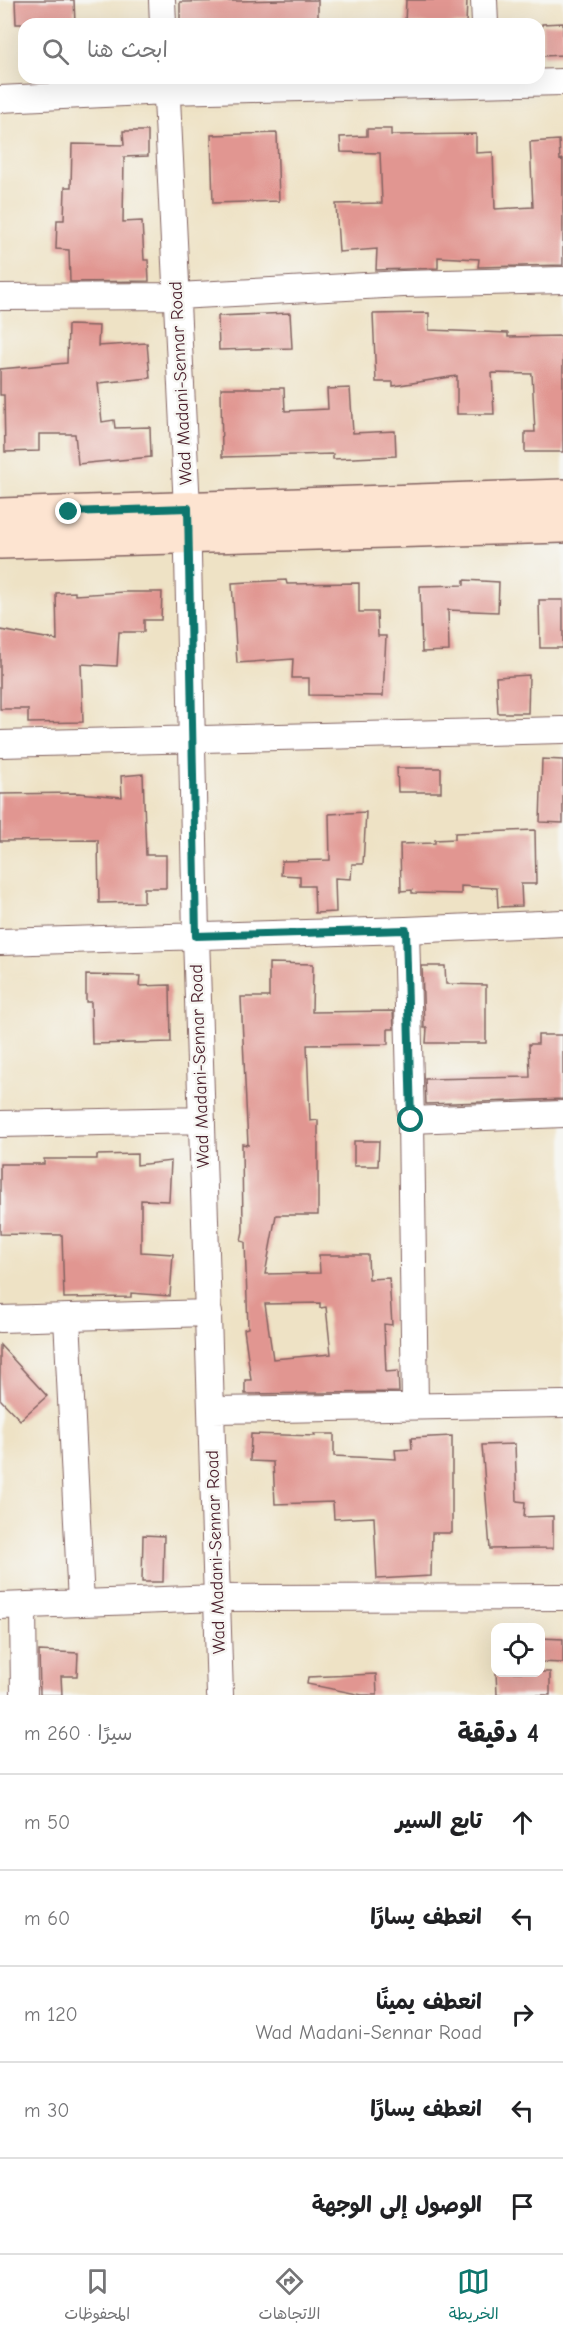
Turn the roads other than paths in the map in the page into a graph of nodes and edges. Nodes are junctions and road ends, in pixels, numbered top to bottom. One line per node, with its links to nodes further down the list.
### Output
1 (162, 0): 3 (street)
2 (484, 0): 4 (street)
3 (163, 18)
4 (485, 18)
5 (545, 82): 6 (street)
6 (563, 82)
7 (246, 84): 8 (street)
8 (166, 85): 9 (street); 11 (street, Wad Madani-Sennar Road)
9 (0, 99)
10 (563, 280): 11 (street)
11 (177, 296): 12 (street); 15 (street, Wad Madani-Sennar Road)
12 (0, 297)
13 (563, 496): 15 (street)
14 (0, 515): 15 (street)
15 (188, 522): 16 (street); 17 (street); 19 (street, Wad Madani-Sennar Road)
16 (563, 526)
17 (0, 542)
18 (563, 730): 19 (street)
19 (191, 738): 20 (street); 23 (street, Wad Madani-Sennar Road)
20 (0, 744)
21 (563, 923): 22 (street)
22 (406, 930): 23 (street); 27 (street)
23 (196, 936): 24 (street); 26 (street, Wad Madani-Sennar Road)
24 (0, 942)
25 (563, 1114): 27 (street)
26 (202, 1120): 28 (street); 29 (street, Wad Madani-Sennar Road)
27 (411, 1120): 33 (street)
28 (0, 1124)
29 (208, 1313): 30 (street); 34 (street, Wad Madani-Sennar Road)
30 (67, 1318): 31 (street); 37 (street)
31 (0, 1319)
32 (563, 1404): 33 (street)
33 (415, 1406): 34 (street)
34 (212, 1410): 36 (street, Wad Madani-Sennar Road)
35 (563, 1597): 36 (street)
36 (218, 1598): 37 (street); 40 (street, Wad Madani-Sennar Road)
37 (81, 1603): 38 (street)
38 (11, 1606): 39 (street)
39 (24, 1695)
40 (220, 1695)

